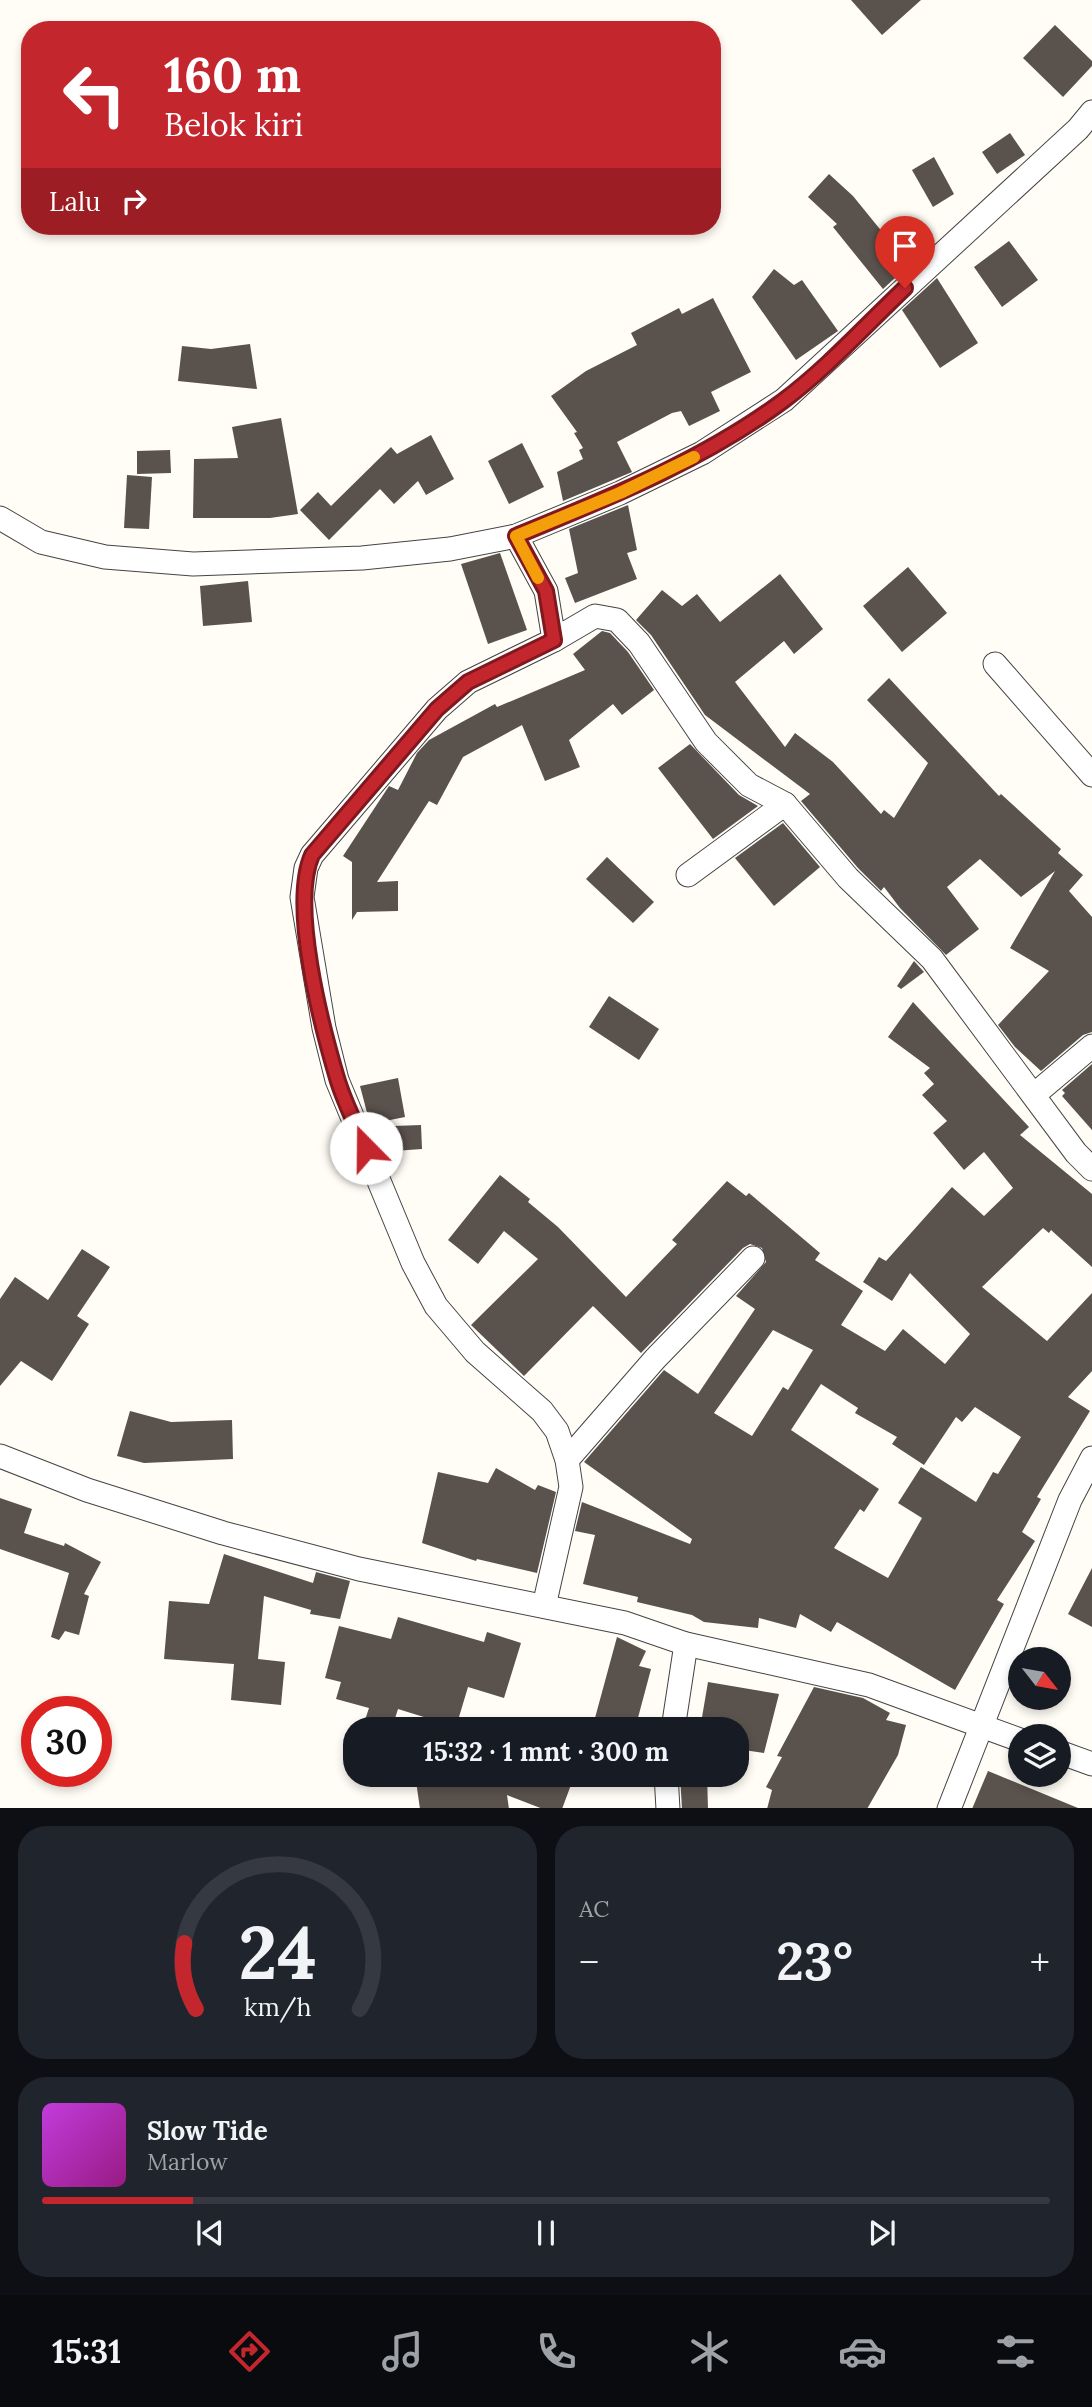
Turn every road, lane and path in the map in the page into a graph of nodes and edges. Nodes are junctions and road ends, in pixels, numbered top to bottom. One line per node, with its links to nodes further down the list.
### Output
1 (1092, 112): 3 (street)
2 (0, 518): 3 (street)
3 (516, 536): 4 (street)
4 (554, 640): 7 (street); 15 (street)
5 (995, 664): 6 (street)
6 (1092, 775)
7 (785, 804): 8 (street); 10 (street)
8 (688, 875)
9 (1092, 1046): 10 (street)
10 (1035, 1094): 11 (street)
11 (1092, 1169)
12 (753, 1258): 15 (street)
13 (0, 1456): 16 (street)
14 (1092, 1458): 19 (street)
15 (567, 1460): 16 (street)
16 (544, 1606): 17 (street)
17 (686, 1644): 18 (street); 19 (street)
18 (675, 1717)
19 (982, 1728): 20 (street); 25 (street)
20 (1008, 1736)
21 (1071, 1756): 22 (street)
22 (1092, 1764)
23 (666, 1787): 24 (street)
24 (667, 1808)
25 (948, 1808)

